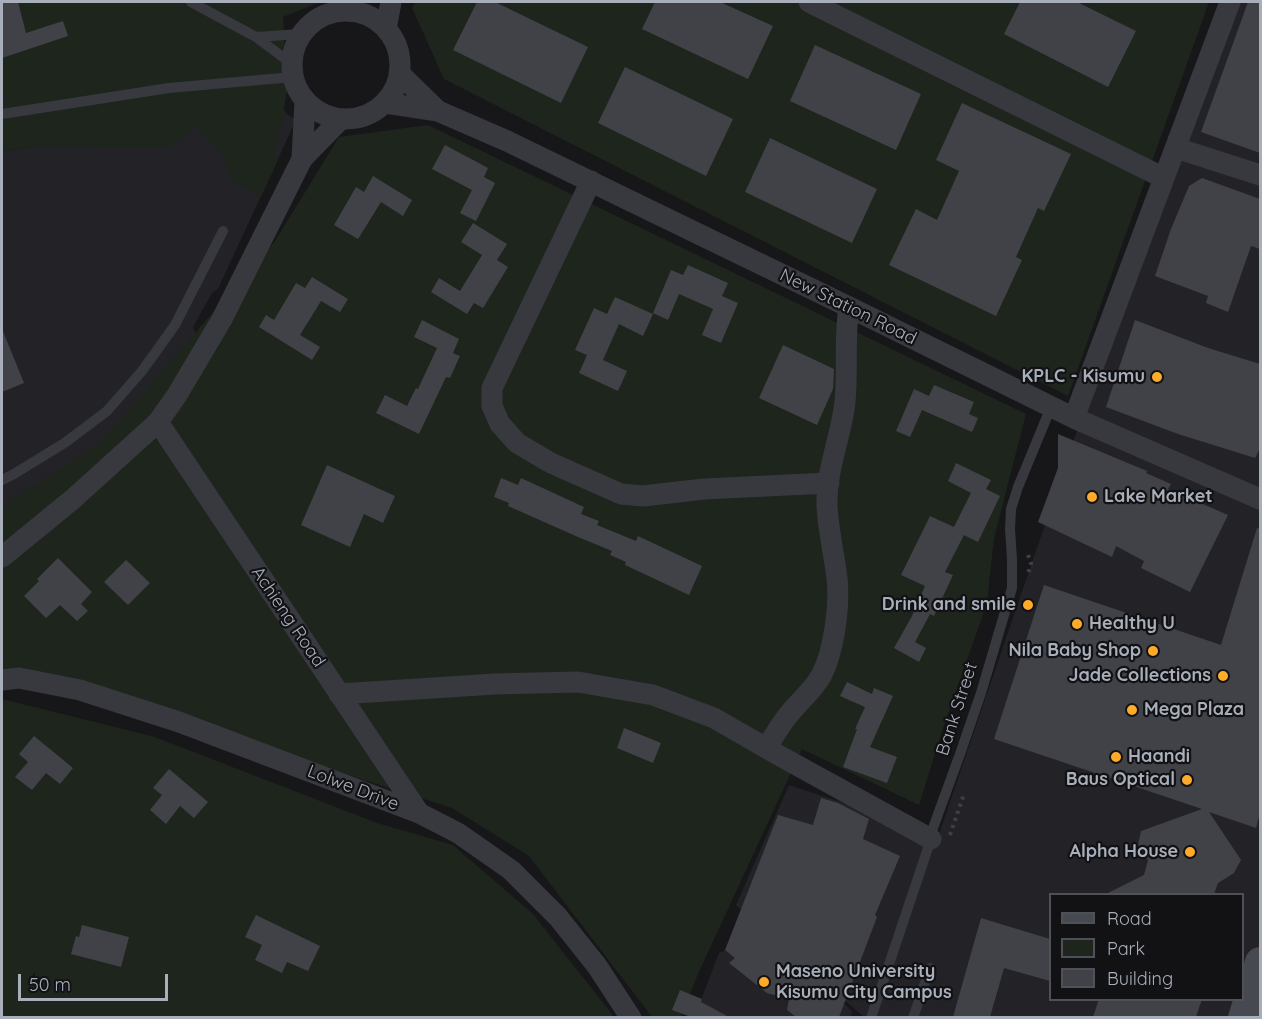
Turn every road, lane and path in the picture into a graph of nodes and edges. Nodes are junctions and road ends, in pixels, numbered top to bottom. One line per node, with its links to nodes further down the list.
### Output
1 (191, 2): 8 (lane)
2 (391, 2): 6 (street)
3 (809, 2): 19 (street)
4 (1230, 2): 16 (street)
5 (368, 8): 6 (street); 7 (street)
6 (386, 29): 10 (street)
7 (301, 34): 8 (lane); 9 (street)
8 (256, 37): 9 (lane)
9 (292, 71): 11 (street); 14 (lane)
10 (399, 73): 12 (street); 13 (street, New Station Road)
11 (306, 101): 15 (street); 17 (street)
12 (385, 103): 13 (street, New Station Road); 15 (street)
13 (438, 111): 20 (street, New Station Road)
14 (2, 114)
15 (341, 119): 17 (street)
16 (1176, 148): 18 (street); 19 (street)
17 (302, 159): 25 (street)
18 (1260, 175)
19 (1164, 178): 24 (street)
20 (591, 182): 22 (street, New Station Road); 27 (street)
21 (223, 231): 26 (lane)
22 (849, 307): 23 (street, New Station Road); 27 (street)
23 (1051, 407): 24 (street, New Station Road); 34 (lane, Bank Street)
24 (1074, 418): 28 (street, New Station Road)
25 (158, 422): 29 (street); 31 (street, Achieng Road)
26 (2, 480)
27 (829, 483): 32 (street)
28 (1260, 499)
29 (2, 557)
30 (2, 680): 33 (street, Lolwe Drive)
31 (339, 693): 32 (street); 33 (street, Achieng Road)
32 (766, 748): 34 (street)
33 (419, 813): 38 (street, Lolwe Drive)
34 (931, 838): 39 (lane, Bank Street)
35 (1260, 962): 41 (main road)
36 (930, 968): 40 (lane)
37 (1260, 1008): 42 (main road)
38 (631, 1017)
39 (870, 1017)
40 (913, 1017)
41 (1243, 1017)
42 (1257, 1017)

